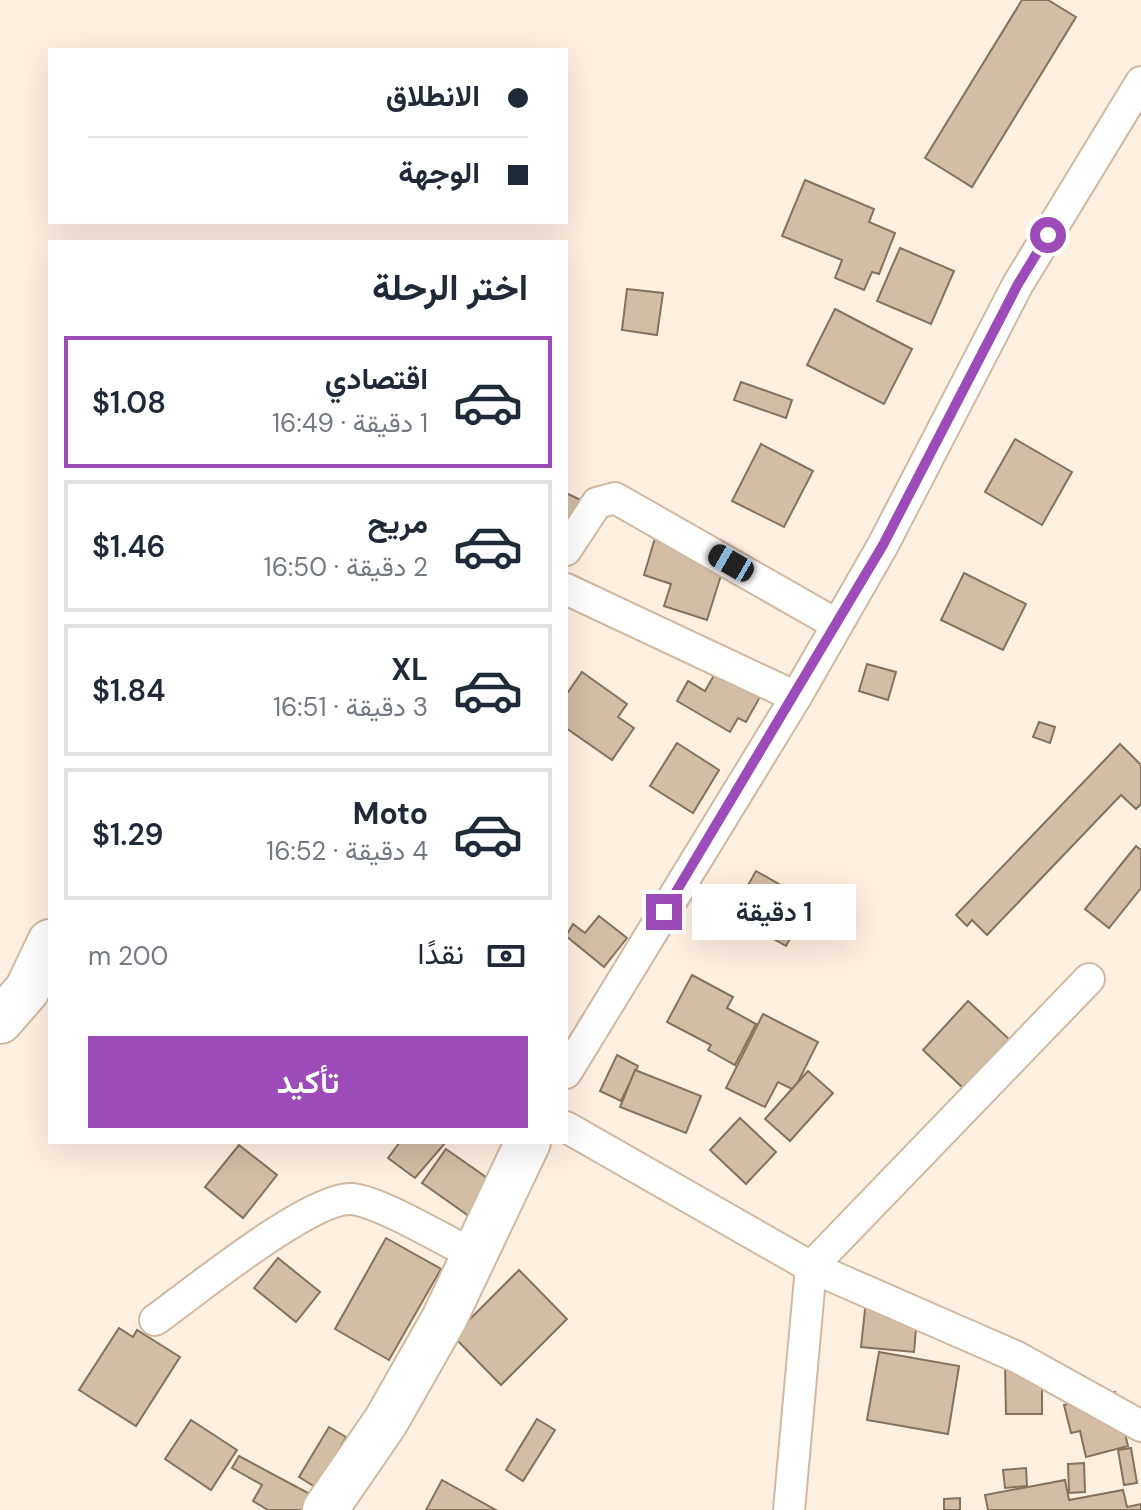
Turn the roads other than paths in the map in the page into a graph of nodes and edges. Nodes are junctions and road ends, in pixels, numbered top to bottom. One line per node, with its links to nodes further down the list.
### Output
1 (1141, 82): 4 (street)
2 (568, 547): 4 (street)
3 (568, 590): 5 (street)
4 (836, 624): 5 (street)
5 (796, 697): 9 (street)
6 (48, 946): 8 (street)
7 (1089, 979): 13 (street)
8 (0, 1021)
9 (568, 1070)
10 (568, 1128): 13 (street)
11 (527, 1144): 12 (street)
12 (474, 1255): 14 (street); 16 (street)
13 (811, 1267): 15 (street); 17 (street)
14 (155, 1320)
15 (1141, 1426)
16 (325, 1510)
17 (789, 1510)

